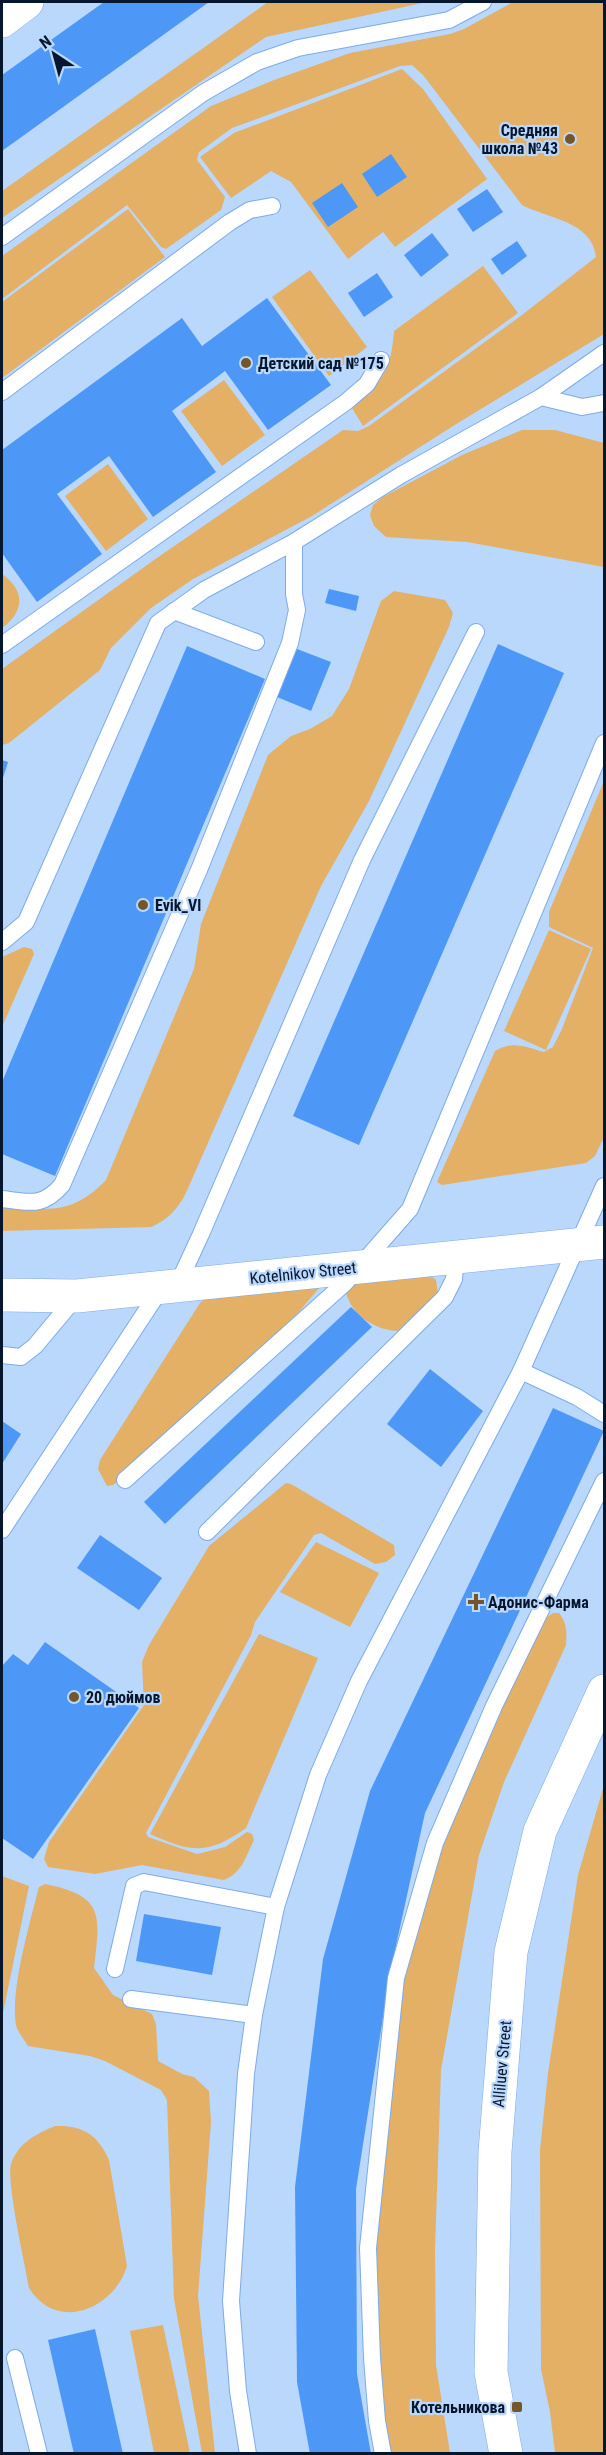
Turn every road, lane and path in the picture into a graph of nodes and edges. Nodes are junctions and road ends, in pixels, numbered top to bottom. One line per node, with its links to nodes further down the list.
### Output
1 (27, 2): 3 (main road)
2 (483, 2): 5 (lane)
3 (2, 21)
4 (272, 206): 8 (lane)
5 (2, 237)
6 (604, 353): 9 (lane)
7 (381, 360): 15 (lane)
8 (2, 392)
9 (542, 397): 10 (lane); 11 (lane)
10 (604, 403)
11 (294, 542): 12 (lane); 19 (lane)
12 (174, 611): 14 (lane); 17 (lane)
13 (476, 632): 23 (lane)
14 (256, 642)
15 (2, 645)
16 (604, 743): 22 (lane)
17 (2, 942)
18 (604, 1186): 20 (lane)
19 (2, 1199)
20 (590, 1243): 21 (main road, Kotelnikov Street); 27 (lane)
21 (456, 1257): 22 (main road, Kotelnikov Street); 32 (lane)
22 (357, 1267): 23 (main road, Kotelnikov Street); 29 (lane)
23 (169, 1286): 25 (main road, Kotelnikov Street); 31 (lane)
24 (2, 1295): 25 (main road, Kotelnikov Street)
25 (77, 1296): 26 (lane)
26 (2, 1355)
27 (521, 1371): 28 (lane); 34 (lane)
28 (604, 1414)
29 (125, 1480)
30 (604, 1481): 41 (lane)
31 (2, 1530)
32 (207, 1532)
33 (604, 1691): 42 (main road, Alliluev Street)
34 (276, 1907): 35 (lane); 37 (lane)
35 (115, 1969)
36 (131, 1999): 37 (lane)
37 (254, 2015): 40 (lane)
38 (15, 2358): 39 (lane)
39 (39, 2454)
40 (248, 2454)
41 (383, 2454)
42 (506, 2454)

